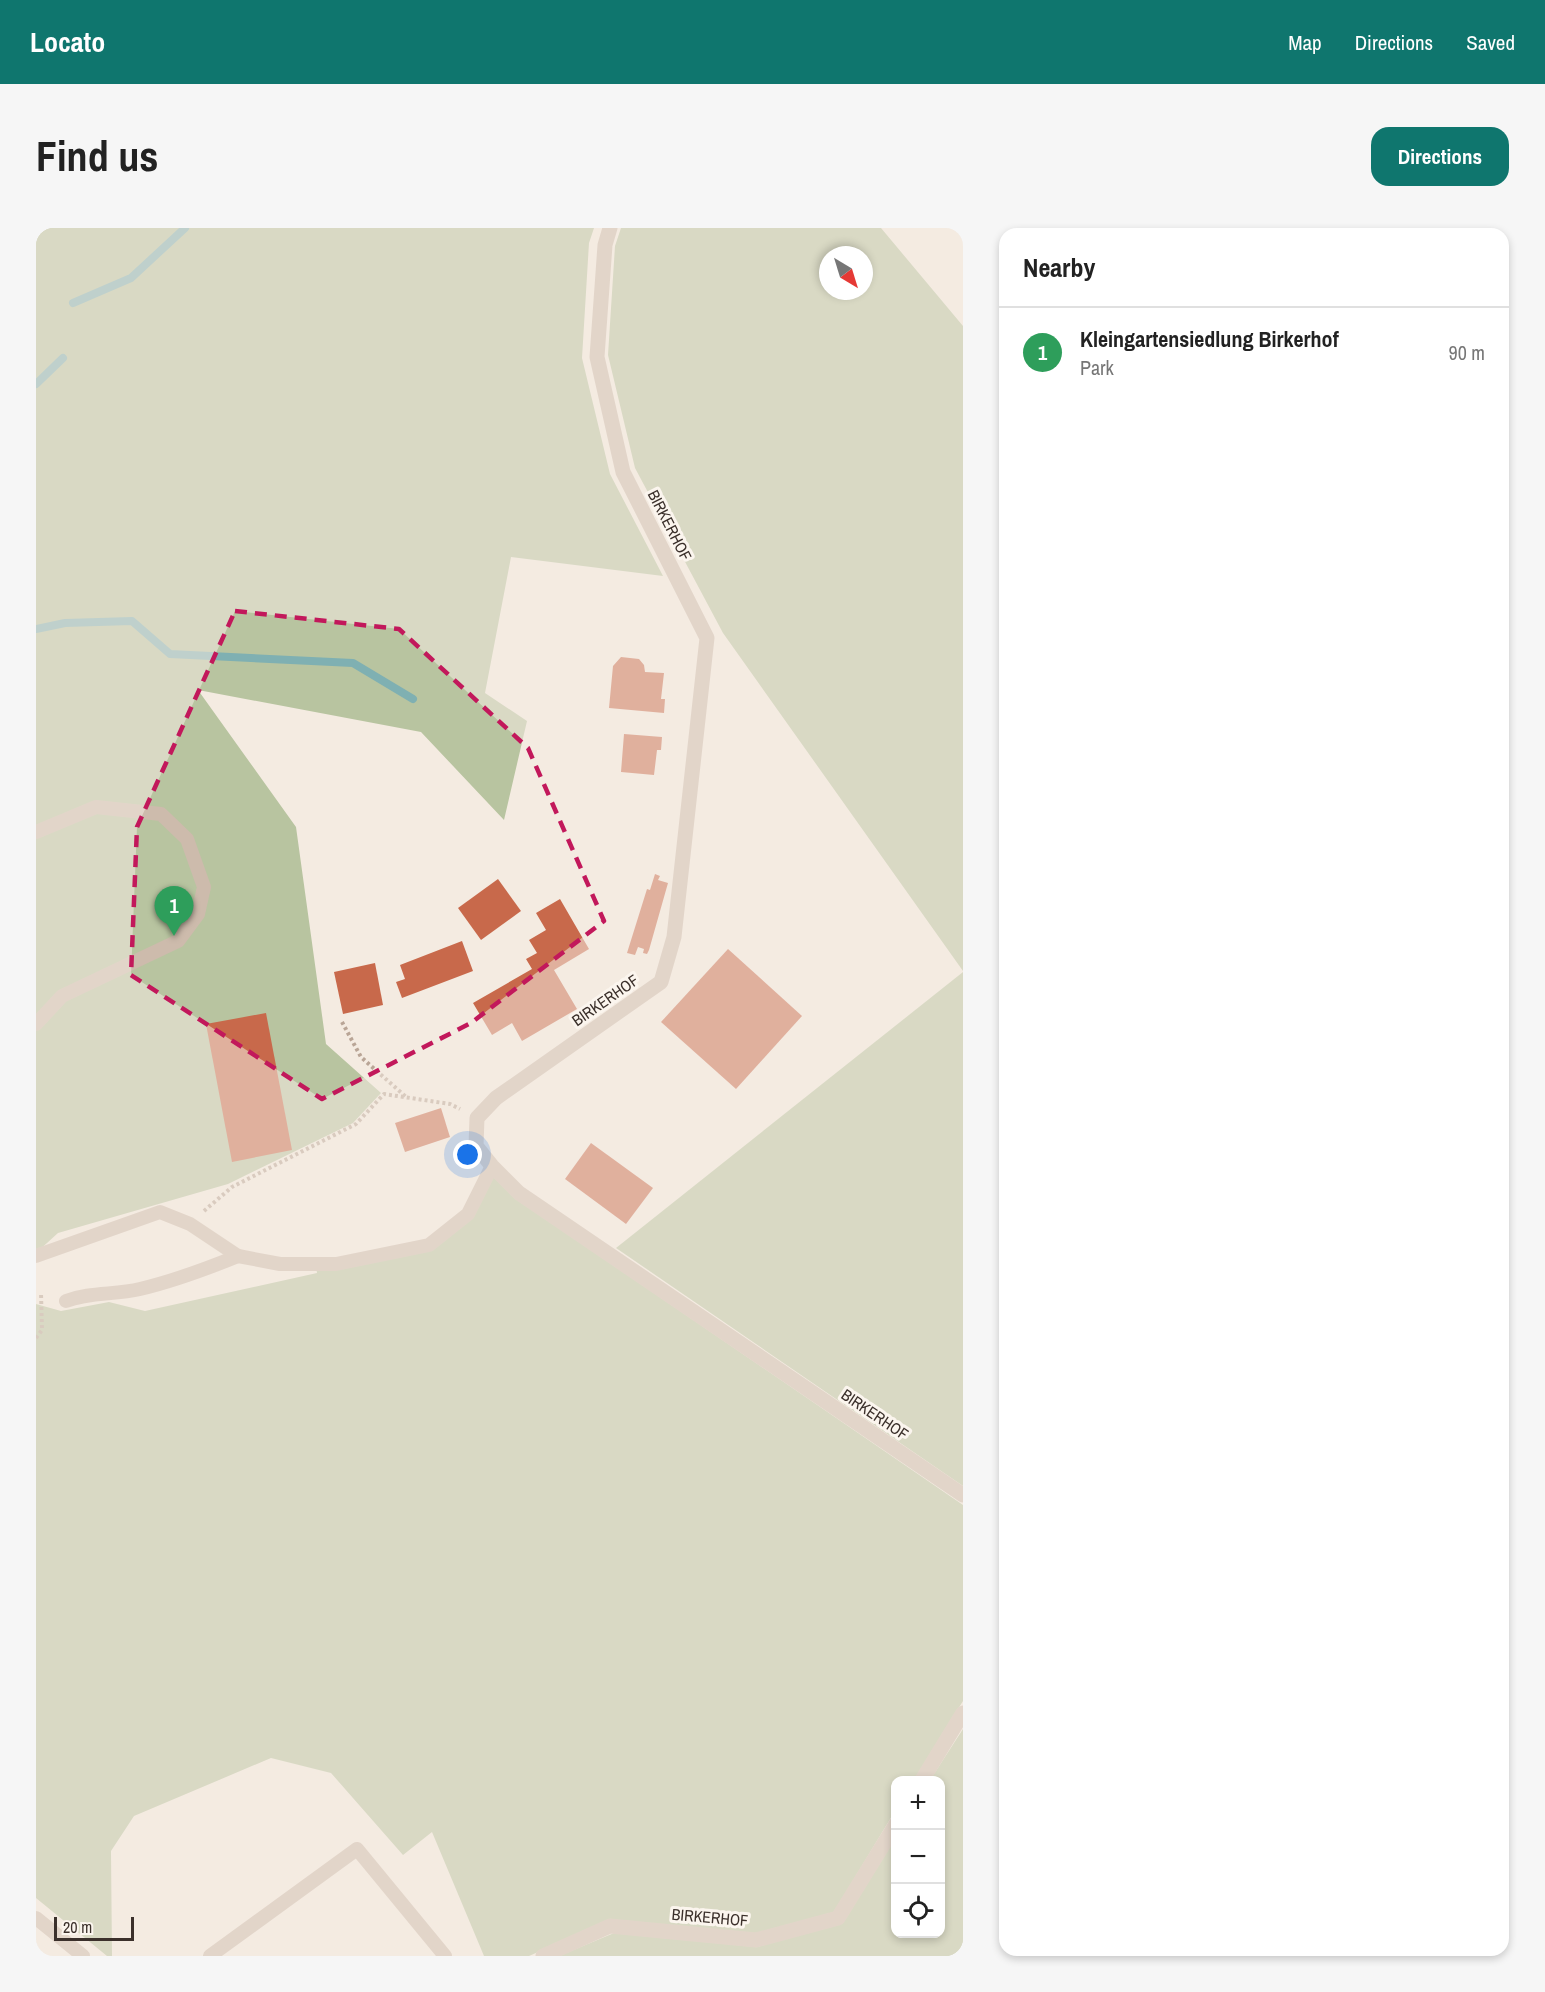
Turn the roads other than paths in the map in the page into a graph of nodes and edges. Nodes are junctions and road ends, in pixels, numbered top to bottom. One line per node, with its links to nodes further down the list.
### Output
1 (610, 228): 4 (street, BIRKERHOF)
2 (36, 832): 3 (lane)
3 (36, 1024)
4 (492, 1166): 6 (lane); 8 (street, BIRKERHOF)
5 (36, 1256): 6 (lane)
6 (238, 1256): 7 (lane)
7 (66, 1301)
8 (963, 1495)
9 (963, 1713): 10 (street)
10 (924, 1776)
11 (892, 1830): 16 (street, BIRKERHOF)
12 (36, 1917): 13 (lane)
13 (83, 1956)
14 (210, 1956): 15 (lane)
15 (445, 1956)
16 (543, 1956)

